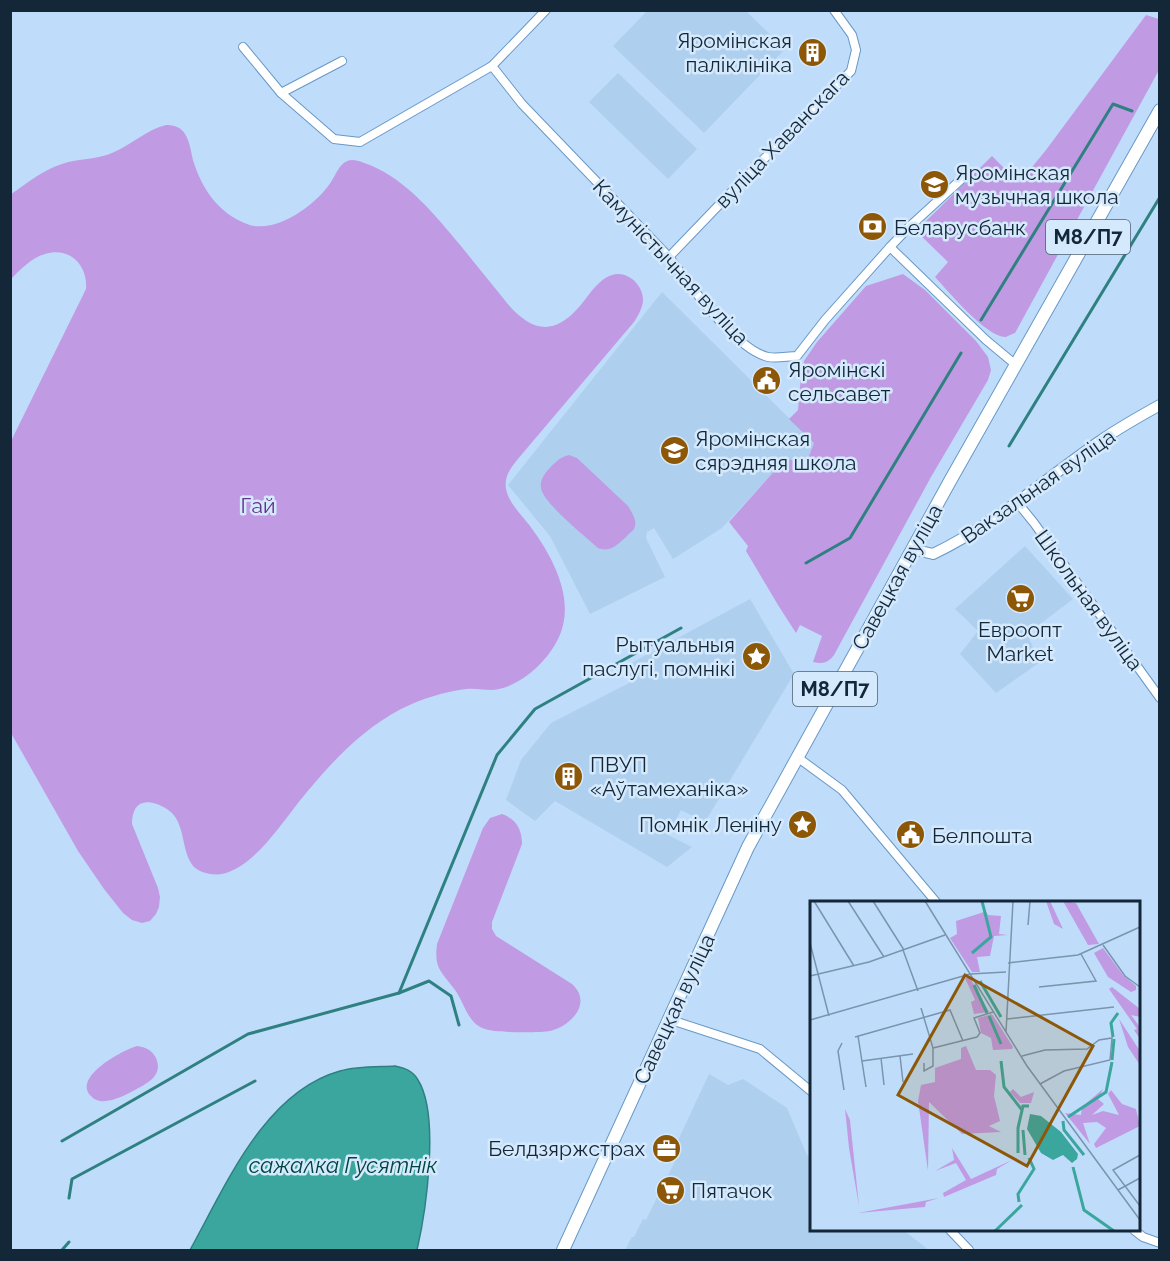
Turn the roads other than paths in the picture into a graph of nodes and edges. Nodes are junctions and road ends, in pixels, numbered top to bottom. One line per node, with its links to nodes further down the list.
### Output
1 (546, 10): 5 (street)
2 (834, 10): 10 (street, вуліца Хаванскага)
3 (243, 47): 6 (street)
4 (342, 61): 6 (street)
5 (492, 66): 6 (street); 10 (street, Камуністычная вуліца)
6 (281, 93)
7 (1160, 110): 11 (main road, Савецкая вуліца / М8/П7)
8 (966, 175): 9 (street, Камуністычная вуліца)
9 (890, 247): 10 (street, Камуністычная вуліца); 11 (street)
10 (669, 257)
11 (1016, 365): 14 (main road, Савецкая вуліца / М8/П7)
12 (1160, 405): 13 (street, Вакзальная вуліца)
13 (1017, 502): 14 (street, Вакзальная вуліца); 15 (street, Школьная вуліца)
14 (912, 549): 16 (main road, Савецкая вуліца / М8/П7)
15 (1160, 698)
16 (797, 757): 17 (street); 18 (main road, Савецкая вуліца / М8/П7)
17 (934, 901)
18 (668, 1019): 19 (street); 23 (main road, Савецкая вуліца / М8/П7)
19 (810, 1090)
20 (951, 1231): 24 (street)
21 (1135, 1231): 22 (street)
22 (1160, 1243)
23 (563, 1251)
24 (969, 1251)

